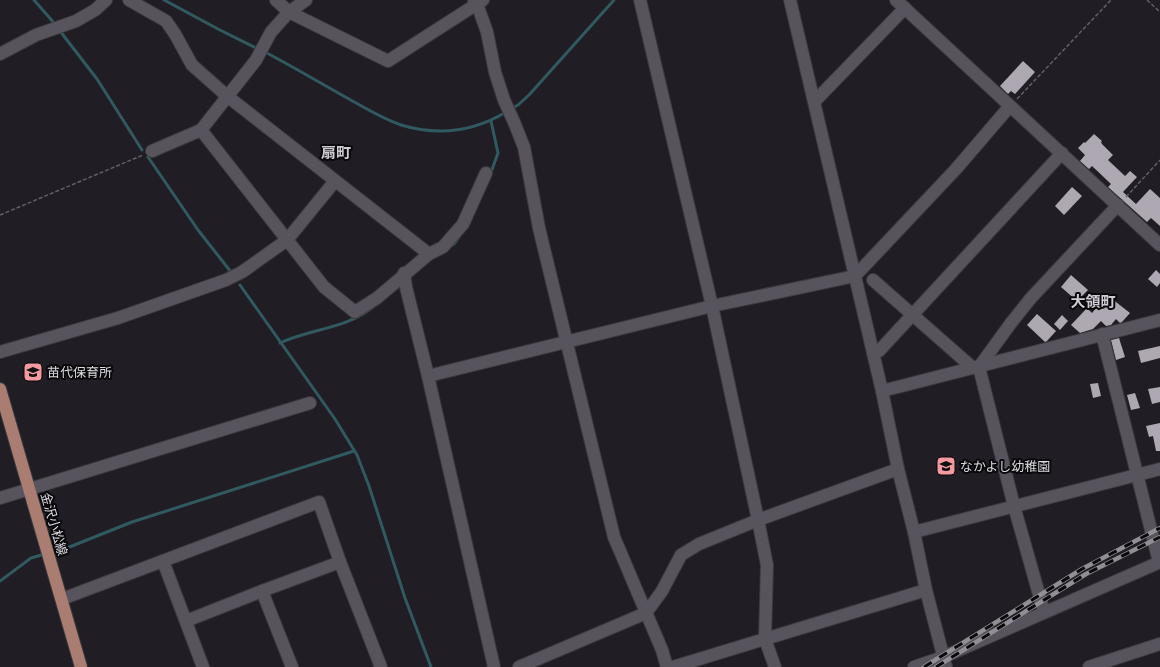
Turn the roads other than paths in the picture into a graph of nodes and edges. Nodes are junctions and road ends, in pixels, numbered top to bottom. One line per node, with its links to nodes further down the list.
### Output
1 (106, 0): 10 (street)
2 (129, 0): 11 (street)
3 (276, 0): 9 (street)
4 (306, 0): 9 (street)
5 (640, 0): 26 (street)
6 (790, 0): 12 (street)
7 (478, 1): 9 (street); 30 (street)
8 (901, 4): 12 (street); 13 (street)
9 (289, 12): 11 (street)
10 (0, 54)
11 (227, 96): 14 (street); 18 (street)
12 (815, 101): 24 (street)
13 (1010, 106): 16 (street); 24 (street)
14 (201, 130): 15 (street); 20 (street)
15 (152, 151)
16 (1062, 153): 19 (street); 27 (street)
17 (486, 172): 22 (street)
18 (335, 181): 20 (street); 22 (street)
19 (1118, 205): 21 (street); 33 (street)
20 (287, 240): 23 (street); 31 (street)
21 (1160, 245)
22 (428, 254): 23 (street)
23 (404, 274): 34 (street)
24 (855, 276): 26 (street); 32 (street)
25 (873, 280): 27 (street)
26 (712, 306): 30 (street); 44 (street)
27 (913, 315): 32 (street); 33 (street)
28 (1160, 320): 29 (street)
29 (1102, 334): 33 (street); 40 (street)
30 (567, 341): 34 (street); 53 (street)
31 (0, 352)
32 (873, 352): 36 (street)
33 (976, 368): 36 (street); 43 (street)
34 (428, 376): 62 (street)
35 (0, 389): 41 (main road, 金沢小松線)
36 (882, 391): 39 (street)
37 (310, 403): 41 (street)
38 (1160, 469): 40 (street)
39 (898, 470): 44 (street); 45 (street)
40 (1137, 474): 43 (street); 48 (street)
41 (30, 490): 42 (street); 51 (main road, 金沢小松線)
42 (0, 498)
43 (1014, 506): 45 (street); 52 (street)
44 (758, 520): 53 (street); 55 (street)
45 (914, 532): 49 (street)
46 (163, 561): 47 (street); 51 (street); 54 (street)
47 (340, 562): 50 (street); 61 (street)
48 (1160, 562): 52 (street)
49 (926, 590): 55 (street); 57 (street)
50 (262, 591): 54 (street); 60 (street)
51 (62, 599): 58 (main road, 金沢小松線)
52 (1044, 612): 57 (street)
53 (646, 613): 63 (street); 64 (street)
54 (186, 621): 59 (street)
55 (765, 639): 65 (street); 66 (street)
56 (1160, 644): 68 (street)
57 (944, 662): 67 (street)
58 (81, 667)
59 (203, 667)
60 (292, 667)
61 (381, 667)
62 (494, 667)
63 (520, 667)
64 (667, 667)
65 (673, 667)
66 (775, 667)
67 (914, 667)
68 (1089, 667)

